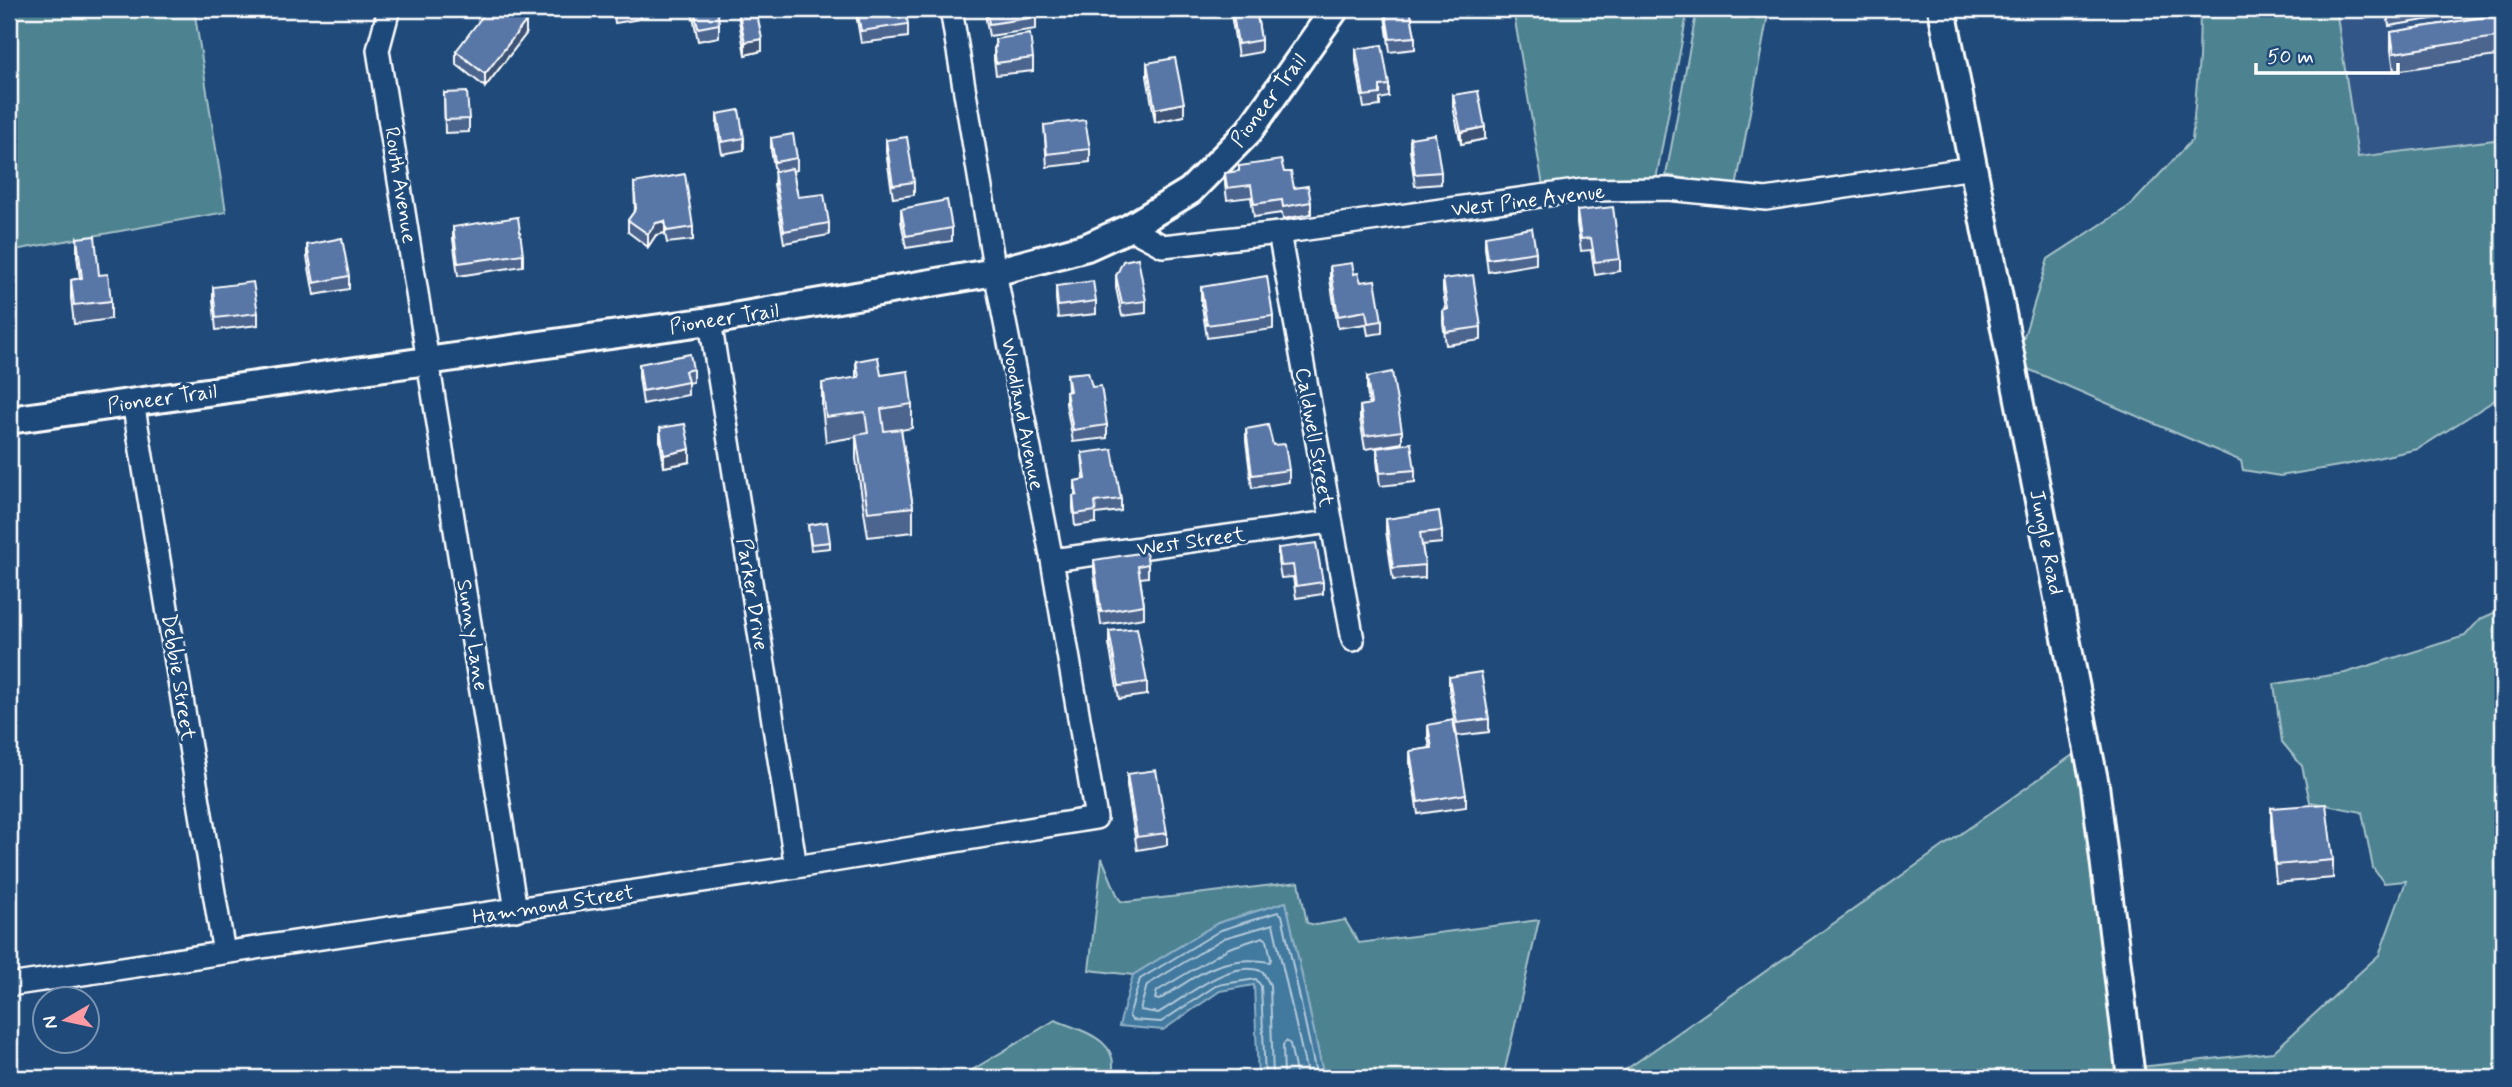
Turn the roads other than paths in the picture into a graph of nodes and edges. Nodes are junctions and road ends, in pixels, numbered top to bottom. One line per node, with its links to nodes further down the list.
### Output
1 (388, 9): 10 (street, Routh Avenue)
2 (951, 9): 8 (street, Woodland Avenue)
3 (1335, 9): 6 (street, Pioneer Trail)
4 (1942, 9): 5 (street, Jungle Road)
5 (1973, 168): 7 (street, West Pine Avenue); 21 (street, Jungle Road)
6 (1129, 228): 7 (street, West Pine Avenue); 8 (street, Pioneer Trail)
7 (1279, 233): 13 (street, Caldwell Street)
8 (995, 272): 9 (street, Pioneer Trail); 14 (street, Woodland Avenue)
9 (710, 321): 10 (street, Pioneer Trail); 17 (street, Parker Drive)
10 (430, 361): 11 (street, Pioneer Trail); 18 (street, Sunny Lane)
11 (133, 402): 12 (street, Pioneer Trail); 19 (street, Debbie Street)
12 (9, 420)
13 (1330, 522): 14 (street, West Street); 15 (street, Caldwell Street)
14 (1052, 561): 16 (street, Woodland Avenue)
15 (1353, 640)
16 (1096, 818): 17 (street, Hammond Street)
17 (796, 867): 18 (street, Hammond Street)
18 (516, 910): 19 (street, Hammond Street)
19 (224, 953): 20 (street, Hammond Street)
20 (9, 985)
21 (2131, 1078)

